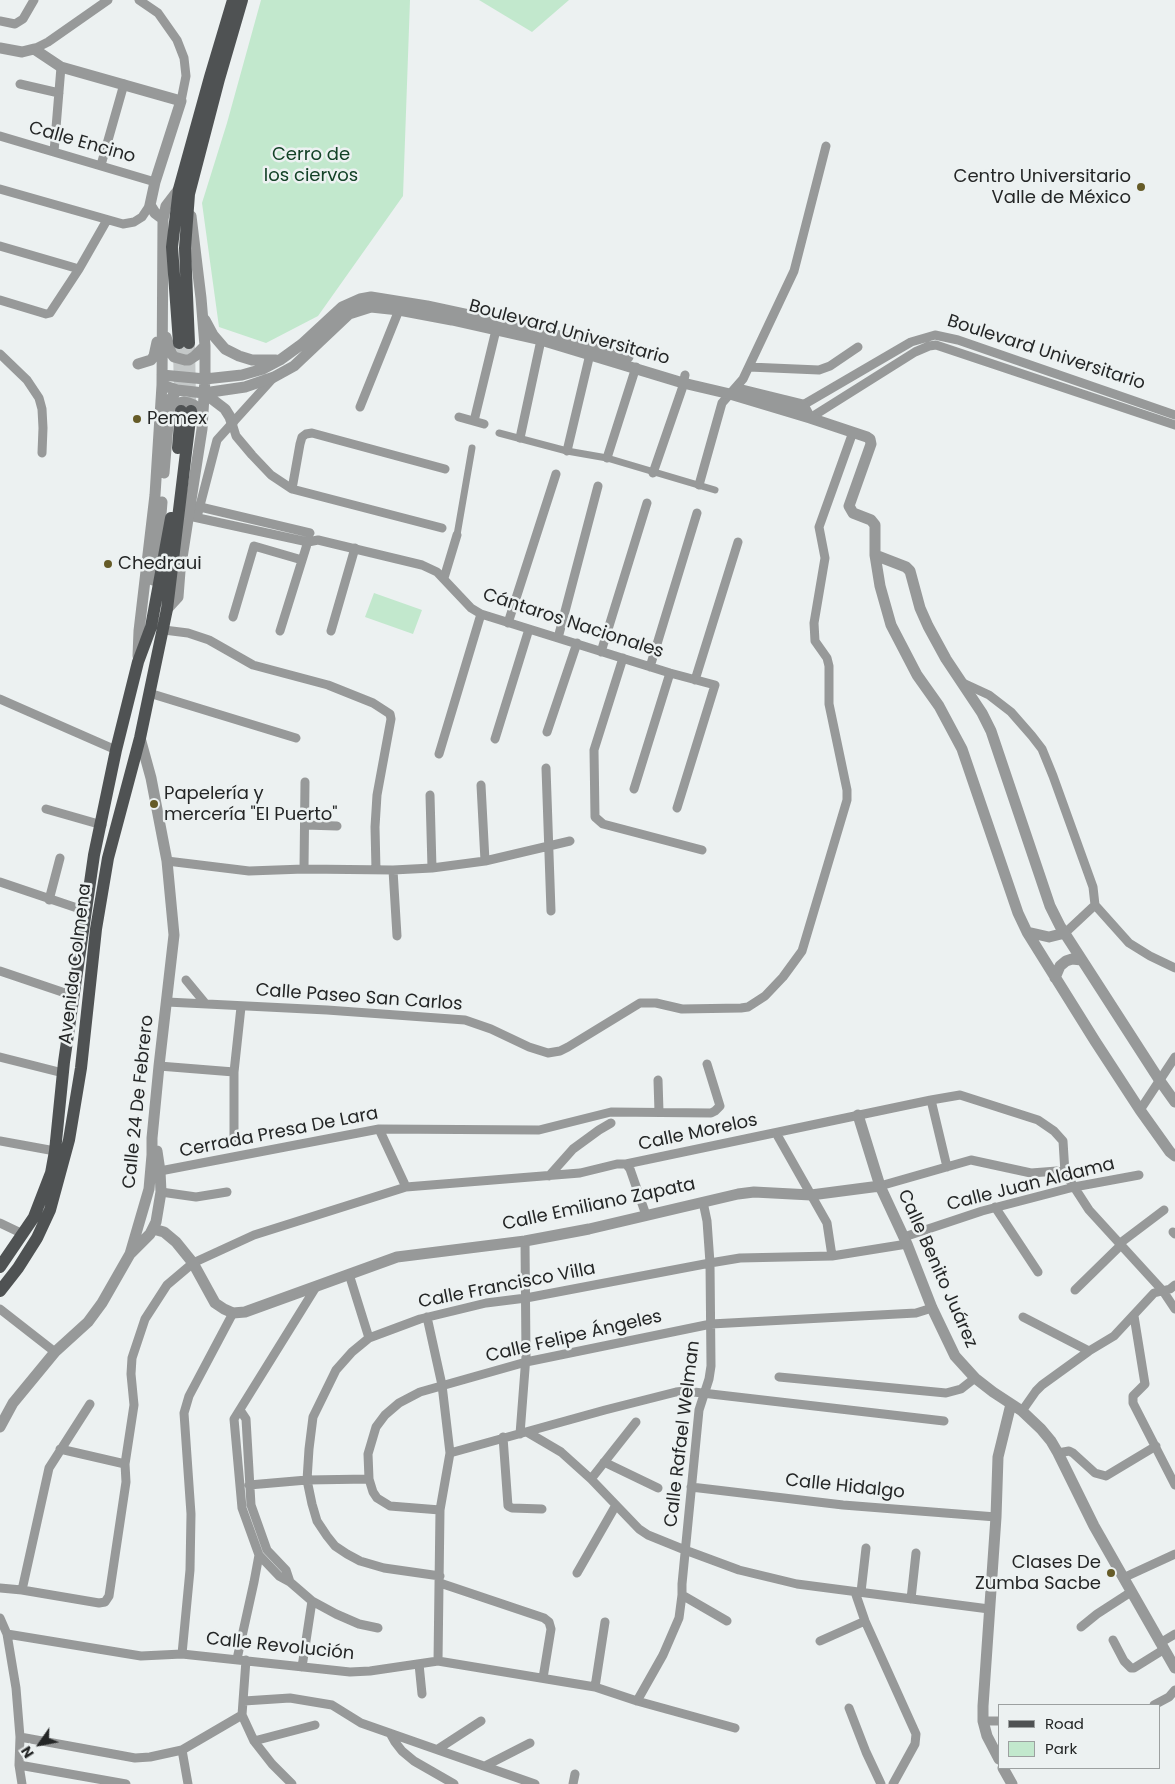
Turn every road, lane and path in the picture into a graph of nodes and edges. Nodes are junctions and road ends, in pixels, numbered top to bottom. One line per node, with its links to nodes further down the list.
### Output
1 (34, 0): 6 (street)
2 (108, 0): 8 (street)
3 (139, 0): 13 (street)
4 (233, 0): 20 (main road)
5 (242, 0): 20 (main road)
6 (0, 21)
7 (0, 48): 8 (street)
8 (34, 49): 9 (street)
9 (61, 67): 11 (street); 12 (street)
10 (20, 84): 12 (street)
11 (124, 84): 13 (street); 17 (street)
12 (59, 93): 16 (street)
13 (181, 101): 18 (street)
14 (0, 136): 16 (street, Calle Encino)
15 (826, 146): 39 (street)
16 (54, 152): 17 (street, Calle Encino)
17 (101, 165): 18 (street, Calle Encino)
18 (155, 182): 21 (street)
19 (0, 189): 23 (street)
20 (184, 192): 22 (street); 28 (street); 32 (main road)
21 (150, 205): 22 (street); 23 (street)
22 (163, 219): 29 (street)
23 (107, 220): 25 (street)
24 (0, 246): 25 (street)
25 (78, 269): 26 (street)
26 (0, 300)
27 (399, 310): 30 (street, Boulevard Universitario); 42 (street, Boulevard Universitario); 51 (street)
28 (202, 315): 33 (street); 37 (street)
29 (162, 323): 33 (street); 38 (street); 45 (street)
30 (496, 330): 31 (street, Boulevard Universitario); 57 (street)
31 (541, 340): 36 (street, Boulevard Universitario); 64 (street)
32 (184, 343)
33 (205, 346): 43 (street)
34 (858, 347): 39 (street)
35 (0, 354): 67 (street)
36 (590, 354): 40 (street, Boulevard Universitario); 66 (street)
37 (280, 360): 43 (street, Boulevard Universitario); 44 (street, Boulevard Universitario)
38 (138, 364)
39 (749, 367): 48 (street)
40 (636, 368): 44 (street, Boulevard Universitario); 68 (street)
41 (1057, 374): 46 (street); 50 (street, Boulevard Universitario); 53 (street, Boulevard Universitario)
42 (274, 377): 49 (street, Boulevard Universitario); 58 (street)
43 (205, 379): 45 (street, Boulevard Universitario); 49 (street)
44 (684, 379): 48 (street, Boulevard Universitario); 70 (street)
45 (162, 380): 47 (street, Boulevard Universitario); 56 (street)
46 (1054, 384): 55 (street, Boulevard Universitario); 60 (street, Boulevard Universitario)
47 (177, 390): 49 (street, Boulevard Universitario); 52 (street)
48 (733, 391): 50 (street, Boulevard Universitario); 55 (street, Boulevard Universitario); 72 (street)
49 (204, 393): 58 (street); 61 (street)
50 (803, 405): 55 (street)
51 (360, 407)
52 (180, 411): 56 (street); 61 (street); 87 (main road); 91 (main road); 93 (street)
53 (1175, 415)
54 (459, 418): 57 (street)
55 (810, 418): 62 (street)
56 (160, 419): 93 (street)
57 (474, 421): 59 (street)
58 (232, 423): 74 (street); 77 (street)
59 (484, 424)
60 (1175, 424)
61 (202, 429): 77 (street)
62 (853, 432): 84 (street); 149 (street, Calle Paseo San Carlos)
63 (499, 433): 64 (street)
64 (520, 438): 66 (street)
65 (472, 448): 80 (street)
66 (567, 451): 68 (street)
67 (42, 453)
68 (607, 458): 70 (street)
69 (445, 469): 74 (street)
70 (654, 473): 72 (street)
71 (556, 474): 90 (street)
72 (699, 485): 75 (street)
73 (598, 486): 96 (street)
74 (292, 489): 79 (street)
75 (715, 490)
76 (647, 503): 98 (street)
77 (194, 512): 81 (street, Cántaros Nacionales); 87 (street)
78 (697, 513): 101 (street)
79 (442, 528)
80 (457, 535): 86 (street)
81 (312, 538): 83 (street, Cántaros Nacionales); 85 (street)
82 (738, 542): 103 (street)
83 (355, 548): 86 (street, Cántaros Nacionales); 95 (street)
84 (875, 555): 104 (street); 138 (street)
85 (302, 560): 89 (street); 94 (street)
86 (444, 578): 88 (street, Cántaros Nacionales)
87 (168, 608): 91 (main road)
88 (481, 614): 90 (street, Cántaros Nacionales); 112 (street)
89 (233, 617)
90 (508, 623): 92 (street, Cántaros Nacionales)
91 (158, 628): 100 (main road); 105 (main road, Avenida Colmena); 131 (street)
92 (529, 629): 96 (street, Cántaros Nacionales); 110 (street)
93 (138, 631): 100 (street)
94 (280, 631)
95 (330, 631)
96 (558, 638): 97 (street, Cántaros Nacionales)
97 (577, 643): 98 (street, Cántaros Nacionales); 107 (street)
98 (601, 652): 99 (street, Cántaros Nacionales)
99 (623, 658): 101 (street, Cántaros Nacionales); 125 (street)
100 (138, 662): 111 (main road, Avenida Colmena)
101 (650, 667): 102 (street, Cántaros Nacionales)
102 (670, 673): 103 (street, Cántaros Nacionales); 116 (street)
103 (695, 680): 118 (street, Cántaros Nacionales)
104 (963, 684): 135 (street); 139 (street)
105 (149, 693): 108 (main road, Avenida Colmena); 109 (street)
106 (0, 699): 111 (street)
107 (547, 732)
108 (140, 738): 127 (street, Calle 24 De Febrero); 203 (main road, Avenida Colmena)
109 (296, 738)
110 (495, 738)
111 (116, 750): 120 (main road, Avenida Colmena)
112 (439, 754)
113 (546, 768): 124 (street)
114 (305, 782): 121 (street)
115 (481, 785): 128 (street)
116 (634, 789)
117 (430, 795): 129 (street)
118 (677, 808)
119 (46, 809): 120 (street)
120 (102, 825): 136 (main road, Avenida Colmena)
121 (305, 825): 122 (street); 130 (street)
122 (337, 826)
123 (570, 841): 124 (street)
124 (547, 846): 128 (street); 137 (street)
125 (702, 850)
126 (60, 858): 134 (street)
127 (167, 861): 130 (street); 147 (street, Calle 24 De Febrero)
128 (485, 862): 129 (street)
129 (432, 868): 132 (street)
130 (304, 869): 131 (street)
131 (376, 870): 132 (street)
132 (393, 870): 140 (street)
133 (0, 882): 134 (street)
134 (49, 900): 136 (street)
135 (1095, 905): 139 (street); 142 (street)
136 (86, 912): 146 (main road, Avenida Colmena)
137 (551, 912)
138 (1027, 932): 139 (street); 144 (street)
139 (1065, 933): 141 (street)
140 (397, 936)
141 (1082, 960): 144 (street); 157 (street)
142 (1175, 968)
143 (0, 971): 146 (street)
144 (1055, 978): 160 (street)
145 (186, 980): 148 (street)
146 (74, 996): 155 (main road, Avenida Colmena)
147 (167, 1002): 148 (street, Calle Paseo San Carlos); 153 (street, Calle 24 De Febrero)
148 (205, 1003): 149 (street, Calle Paseo San Carlos)
149 (240, 1007): 154 (street)
150 (0, 1057): 155 (street)
151 (1175, 1057): 157 (street)
152 (707, 1064): 161 (street, Cerrada Presa De Lara)
153 (159, 1066): 154 (street); 166 (street, Calle 24 De Febrero)
154 (234, 1072): 168 (street)
155 (63, 1073): 169 (main road, Avenida Colmena)
156 (658, 1080): 161 (street)
157 (1160, 1081): 159 (street); 160 (street)
158 (931, 1100): 162 (street, Calle Morelos); 172 (street); 174 (street, Calle Morelos)
159 (1175, 1101)
160 (1140, 1110): 170 (street)
161 (659, 1112): 164 (street, Cerrada Presa De Lara)
162 (858, 1115): 165 (street, Calle Morelos); 177 (street, Calle Benito Juárez)
163 (611, 1123): 176 (street)
164 (379, 1129): 173 (street, Cerrada Presa De Lara); 178 (street)
165 (776, 1133): 171 (street, Calle Morelos); 182 (street)
166 (152, 1138): 173 (street); 193 (street, Calle 24 De Febrero)
167 (0, 1141): 169 (street)
168 (234, 1142)
169 (55, 1152): 189 (main road, Avenida Colmena)
170 (1175, 1156)
171 (626, 1164): 176 (street, Calle Morelos); 186 (street)
172 (947, 1167): 174 (street, Calle Emiliano Zapata); 177 (street, Calle Emiliano Zapata)
173 (160, 1171): 180 (street)
174 (1065, 1173): 179 (street)
175 (1139, 1175): 179 (street, Calle Juan Aldama)
176 (549, 1176): 178 (street, Calle Morelos)
177 (880, 1186): 182 (street, Calle Emiliano Zapata); 190 (street, Calle Benito Juárez)
178 (406, 1187): 195 (street, Calle Morelos)
179 (1074, 1187): 184 (street, Calle Juan Aldama); 192 (street)
180 (161, 1192): 181 (street); 188 (street)
181 (227, 1192)
182 (811, 1195): 183 (street, Calle Emiliano Zapata); 194 (street)
183 (703, 1202): 186 (street, Calle Emiliano Zapata); 196 (street, Calle Rafael Welman)
184 (995, 1208): 190 (street, Calle Juan Aldama); 198 (street)
185 (1164, 1210): 192 (street)
186 (646, 1216): 191 (street, Calle Emiliano Zapata)
187 (0, 1223): 189 (street)
188 (153, 1229): 193 (street); 195 (street)
189 (23, 1234): 197 (main road, Avenida Colmena)
190 (905, 1240): 194 (street, Calle Francisco Villa); 206 (street, Calle Benito Juárez)
191 (525, 1241): 199 (street, Calle Emiliano Zapata); 205 (street)
192 (1120, 1245): 202 (street); 204 (street)
193 (130, 1254): 216 (street, Calle 24 De Febrero)
194 (832, 1256): 196 (street, Calle Francisco Villa)
195 (193, 1263): 209 (street); 236 (street, Calle Morelos)
196 (710, 1263): 205 (street, Calle Francisco Villa); 213 (street, Calle Rafael Welman)
197 (0, 1267)
198 (1038, 1272)
199 (349, 1274): 201 (street, Calle Emiliano Zapata); 214 (street)
200 (1175, 1285): 204 (street)
201 (316, 1287): 209 (street, Calle Emiliano Zapata); 224 (street)
202 (1075, 1290)
203 (0, 1291)
204 (1162, 1291): 208 (street); 210 (street)
205 (526, 1298): 211 (street, Calle Francisco Villa); 217 (street)
206 (932, 1308): 213 (street, Calle Felipe Ángeles); 219 (street, Calle Benito Juárez)
207 (0, 1309): 216 (street)
208 (1175, 1309)
209 (233, 1312): 276 (street)
210 (1134, 1316): 215 (street); 231 (street)
211 (427, 1317): 214 (street, Calle Francisco Villa); 220 (street)
212 (1023, 1317): 215 (street)
213 (711, 1324): 217 (street, Calle Felipe Ángeles); 221 (street, Calle Rafael Welman)
214 (369, 1338): 239 (street, Calle Francisco Villa)
215 (1089, 1350): 225 (street)
216 (55, 1352): 228 (street, Calle 24 De Febrero)
217 (526, 1362): 220 (street, Calle Felipe Ángeles); 229 (street)
218 (779, 1377): 219 (street)
219 (975, 1378): 223 (street, Calle Benito Juárez)
220 (442, 1385): 234 (street); 237 (street, Calle Felipe Ángeles)
221 (704, 1393): 226 (street); 229 (street); 242 (street, Calle Rafael Welman)
222 (90, 1404): 232 (street)
223 (1011, 1404): 225 (street, Calle Benito Juárez); 247 (street)
224 (240, 1410): 241 (street); 252 (street)
225 (1022, 1411): 233 (street, Calle Benito Juárez)
226 (944, 1421)
227 (636, 1422): 235 (street)
228 (1, 1424)
229 (524, 1433): 230 (street); 238 (street)
230 (503, 1437): 234 (street); 245 (street)
231 (1156, 1446): 233 (street); 240 (street)
232 (60, 1449): 236 (street); 258 (street)
233 (1058, 1453): 254 (street, Calle Benito Juárez)
234 (450, 1454): 246 (street)
235 (604, 1462): 238 (street); 243 (street)
236 (125, 1464): 258 (street, Calle Morelos)
237 (369, 1479): 239 (street); 246 (street, Calle Felipe Ángeles)
238 (591, 1479): 244 (street)
239 (307, 1480): 241 (street); 255 (street, Calle Francisco Villa)
240 (1175, 1484)
241 (249, 1485): 256 (street)
242 (691, 1487): 247 (street, Calle Hidalgo); 249 (street, Calle Rafael Welman)
243 (658, 1488)
244 (616, 1504): 249 (street); 253 (street)
245 (542, 1509)
246 (440, 1510): 255 (street)
247 (996, 1516): 264 (street)
248 (866, 1548): 259 (street)
249 (685, 1550): 259 (street); 261 (street, Calle Rafael Welman)
250 (916, 1553): 262 (street)
251 (1175, 1554): 254 (street)
252 (258, 1555): 256 (street); 277 (street)
253 (577, 1573)
254 (1123, 1578): 260 (street, Calle Benito Juárez)
255 (440, 1579): 278 (street); 282 (street, Calle Francisco Villa)
256 (290, 1582): 263 (street)
257 (0, 1588): 258 (street)
258 (22, 1590)
259 (858, 1592): 262 (street); 267 (street)
260 (1131, 1592): 270 (street); 275 (street, Calle Benito Juárez)
261 (682, 1596): 266 (street); 287 (street, Calle Rafael Welman)
262 (911, 1599): 264 (street)
263 (312, 1602): 269 (street); 280 (street)
264 (989, 1609): 293 (street)
265 (0, 1618): 271 (street)
266 (727, 1621)
267 (865, 1621): 274 (street); 315 (street)
268 (605, 1622): 283 (street)
269 (378, 1628)
270 (1081, 1628)
271 (7, 1634): 276 (street, Calle Revolución); 297 (street)
272 (1175, 1634): 275 (street)
273 (1113, 1640): 275 (street)
274 (820, 1641)
275 (1162, 1646): 281 (street, Calle Benito Juárez)
276 (182, 1654): 277 (street, Calle Revolución)
277 (242, 1660): 280 (street, Calle Revolución); 286 (street)
278 (438, 1661): 279 (street, Calle Revolución); 282 (street, Calle Revolución)
279 (419, 1664): 280 (street, Calle Revolución); 285 (street)
280 (302, 1667)
281 (1175, 1668)
282 (543, 1678): 283 (street, Calle Revolución)
283 (595, 1686): 287 (street, Calle Revolución)
284 (1175, 1690): 288 (street)
285 (422, 1694)
286 (244, 1701): 290 (street); 296 (street)
287 (637, 1701): 295 (street, Calle Revolución)
288 (1156, 1704)
289 (849, 1708): 314 (street)
290 (242, 1715): 298 (street); 300 (street)
291 (481, 1721): 301 (street)
292 (998, 1721): 293 (street)
293 (983, 1722): 302 (street)
294 (315, 1725): 298 (street)
295 (735, 1728)
296 (390, 1733): 301 (street); 311 (street)
297 (20, 1737): 300 (street); 303 (street)
298 (254, 1741): 310 (street)
299 (530, 1743): 304 (street)
300 (182, 1750): 309 (street)
301 (438, 1750): 304 (street)
302 (997, 1754)
303 (19, 1765): 307 (street); 308 (street)
304 (485, 1766): 312 (street)
305 (1004, 1769): 316 (street)
306 (575, 1774): 313 (street)
307 (22, 1784)
308 (126, 1784)
309 (188, 1784)
310 (292, 1784)
311 (454, 1784)
312 (535, 1784)
313 (573, 1784)
314 (882, 1784)
315 (893, 1784)
316 (1012, 1784)

